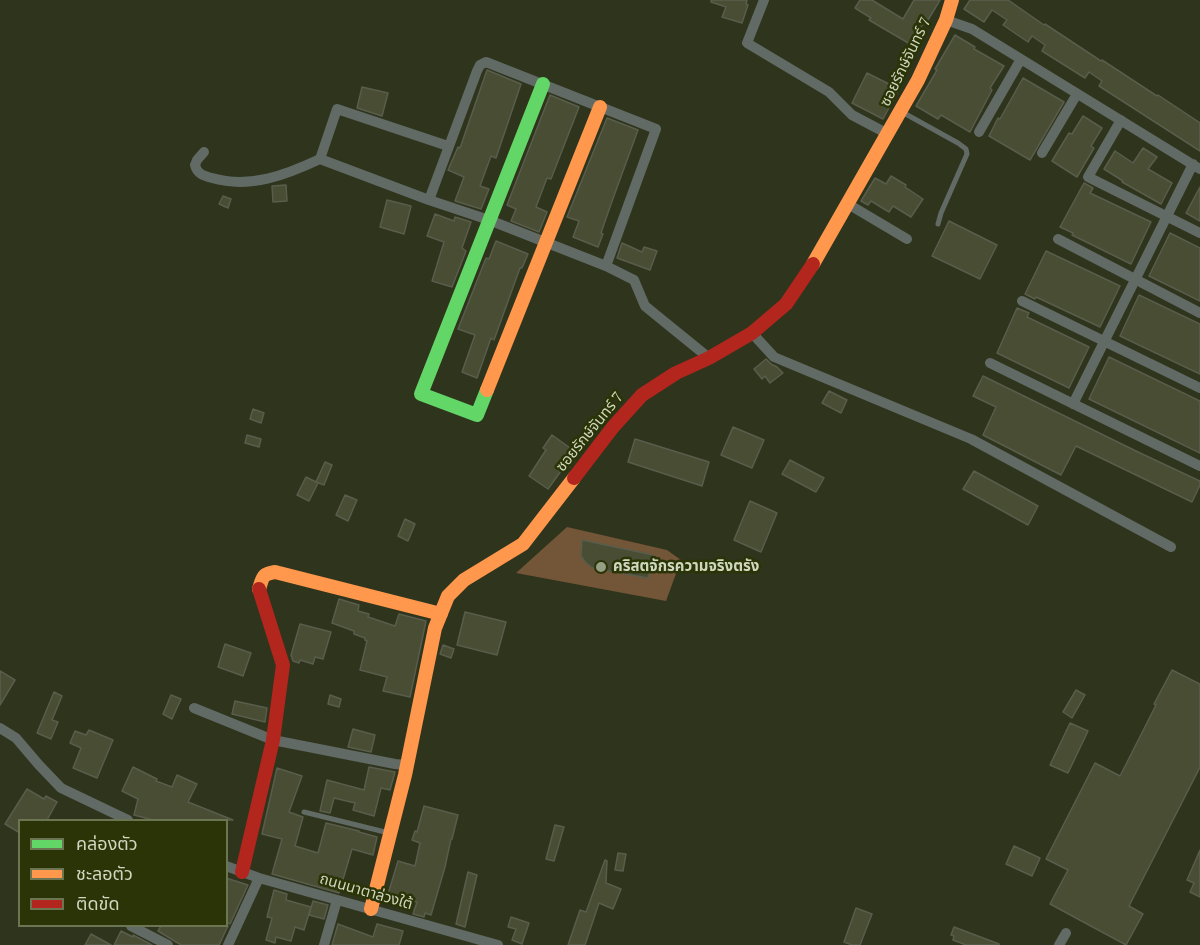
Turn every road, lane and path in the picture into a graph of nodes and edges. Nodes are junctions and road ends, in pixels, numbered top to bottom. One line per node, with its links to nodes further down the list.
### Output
1 (764, 0): 11 (street)
2 (952, 0): 3 (street, ซอยรักษ์จันทร์ 7)
3 (946, 20): 4 (street); 8 (street, ซอยรักษ์จันทร์ 7)
4 (1021, 59): 6 (street); 10 (street)
5 (543, 84): 7 (street); 12 (street); 20 (street)
6 (1077, 93): 9 (street); 14 (street)
7 (600, 107): 25 (street); 26 (street)
8 (901, 111): 11 (street, ซอยรักษ์จันทร์ 7); 21 (lane)
9 (1121, 120): 16 (street); 19 (street)
10 (979, 132)
11 (888, 134): 18 (street, ซอยรักษ์จันทร์ 7)
12 (448, 146): 15 (street); 17 (street)
13 (204, 152): 15 (street)
14 (1042, 153)
15 (320, 159): 17 (street)
16 (1196, 167): 19 (street)
17 (429, 200): 20 (street)
18 (848, 204): 23 (street); 30 (street, ซอยรักษ์จันทร์ 7)
19 (1167, 216): 22 (street); 27 (street)
20 (489, 220): 25 (street); 25 (street)
21 (938, 224)
22 (1200, 233)
23 (908, 239)
24 (1058, 239): 27 (street)
25 (546, 242): 26 (street)
26 (606, 266): 32 (street)
27 (1135, 279): 29 (street); 31 (street)
28 (1022, 301): 31 (street)
29 (1200, 313)
30 (752, 333): 32 (street, ซอยรักษ์จันทร์ 7); 37 (street)
31 (1104, 341): 34 (street); 35 (street)
32 (709, 358): 38 (street, ซอยรักษ์จันทร์ 7)
33 (990, 363): 35 (street)
34 (1200, 388)
35 (1073, 404): 36 (street)
36 (1200, 466)
37 (1171, 547)
38 (441, 614): 41 (street); 42 (street, ซอยรักษ์จันทร์ 7)
39 (194, 708): 41 (street)
40 (0, 728): 44 (street)
41 (273, 740): 42 (street); 47 (street)
42 (407, 765): 45 (street, ซอยรักษ์จันทร์ 7)
43 (304, 812): 45 (lane)
44 (126, 819)
45 (390, 834): 50 (street, ซอยรักษ์จันทร์ 7)
46 (228, 867): 47 (street, ถนนนาตาล่วงใต้)
47 (242, 872): 48 (street, ถนนนาตาล่วงใต้)
48 (259, 878): 49 (street, ถนนนาตาล่วงใต้); 54 (street)
49 (337, 900): 50 (street, ถนนนาตาล่วงใต้); 55 (street)
50 (371, 909): 56 (street, ถนนนาตาล่วงใต้)
51 (133, 927): 53 (street)
52 (1066, 933): 57 (street)
53 (168, 945)
54 (228, 945)
55 (324, 945)
56 (498, 945)
57 (1059, 945)

